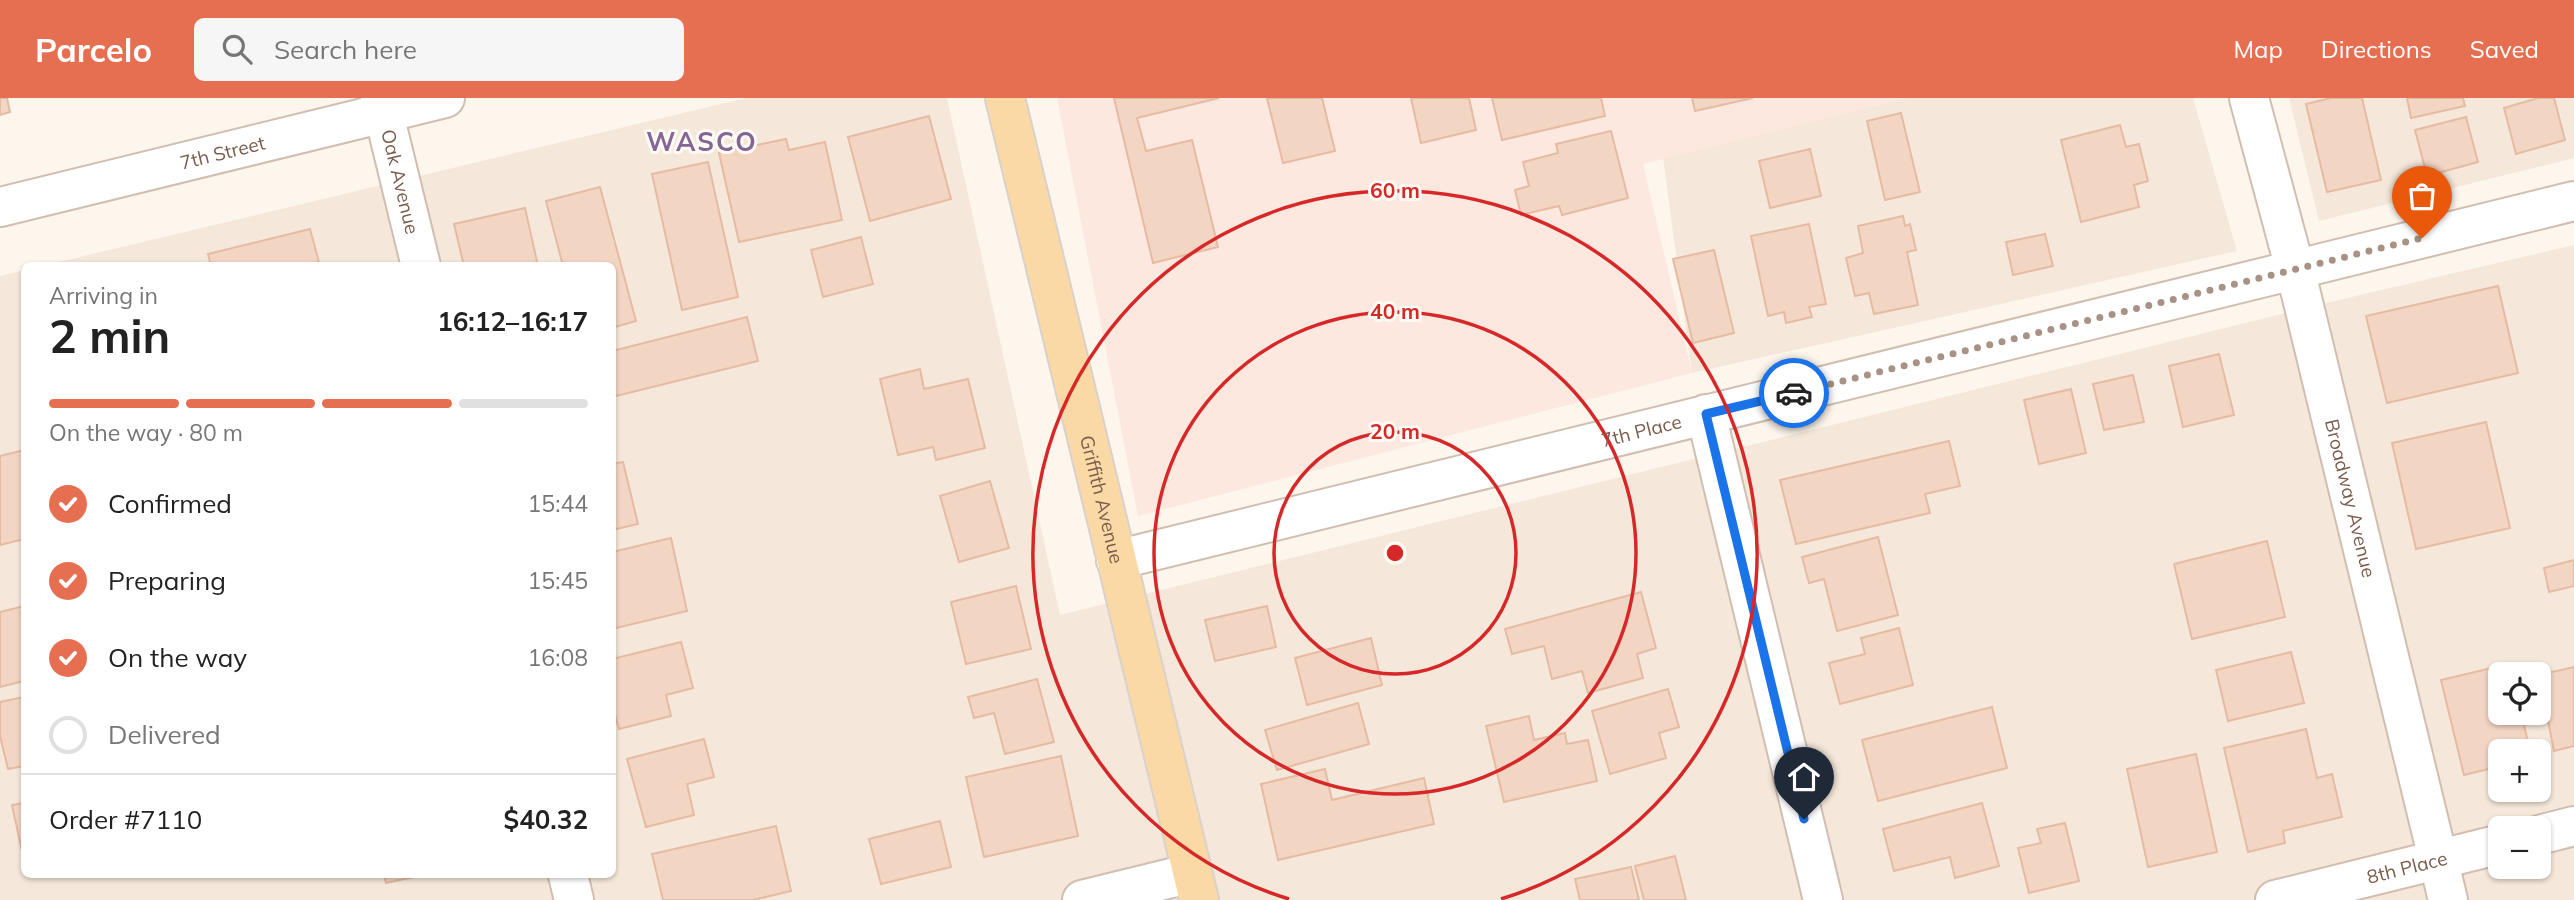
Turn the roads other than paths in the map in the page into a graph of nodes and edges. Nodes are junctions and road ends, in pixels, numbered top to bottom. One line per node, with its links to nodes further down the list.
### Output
1 (444, 98): 4 (street, 7th Street)
2 (1004, 98): 10 (main road, Griffith Avenue)
3 (2249, 98): 8 (street, Broadway Avenue)
4 (382, 106): 6 (street, 7th Street); 7 (street, Oak Avenue)
5 (2574, 201): 8 (street, 7th Place)
6 (0, 207)
7 (420, 262)
8 (2295, 269): 9 (street, 7th Place); 14 (street, Broadway Avenue)
9 (1706, 414): 10 (street, 7th Place); 19 (street)
10 (1116, 560): 16 (main road, Griffith Avenue)
11 (2574, 826): 12 (street)
12 (2551, 832)
13 (2488, 847): 14 (street, 8th Place)
14 (2438, 860): 20 (street, 8th Place); 21 (street, Broadway Avenue)
15 (569, 878): 17 (street)
16 (1195, 886): 18 (street)
17 (574, 900)
18 (1082, 900)
19 (1823, 900)
20 (2275, 900)
21 (2448, 900)

